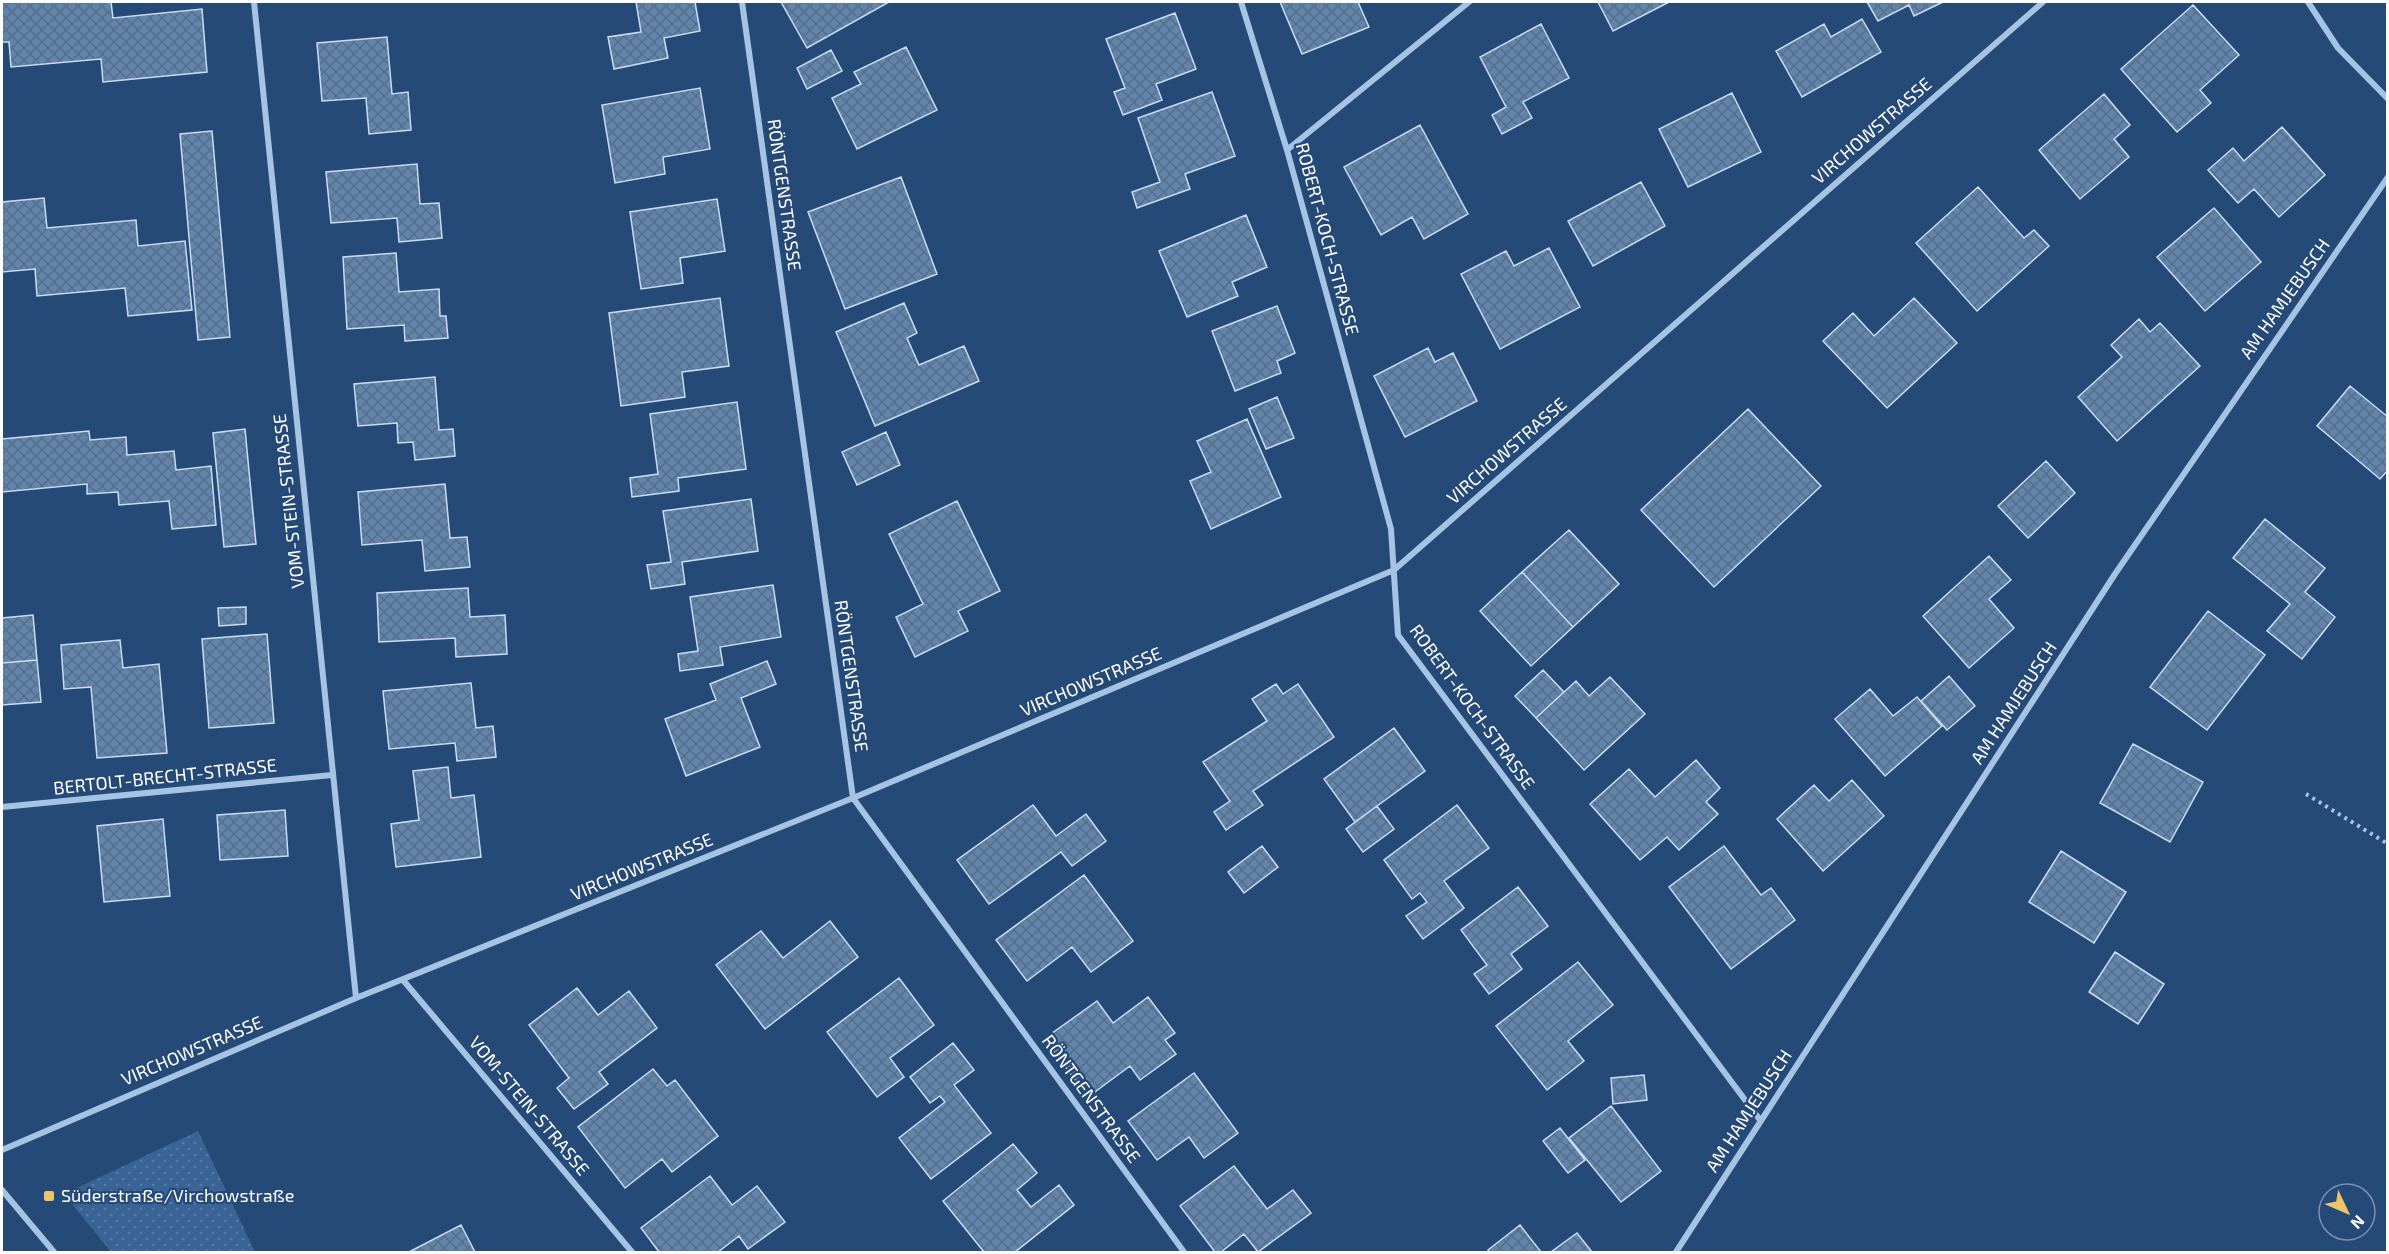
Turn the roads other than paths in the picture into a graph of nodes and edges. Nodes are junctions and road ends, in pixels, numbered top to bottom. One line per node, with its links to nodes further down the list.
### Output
1 (254, 2): 11 (street, VOM-STEIN-STRASSE)
2 (742, 2): 12 (street, RÖNTGENSTRASSE)
3 (1241, 2): 8 (street, ROBERT-KOCH-STRASSE)
4 (1469, 2): 8 (street)
5 (2043, 2): 10 (street, VIRCHOWSTRASSE)
6 (2307, 2): 7 (street)
7 (2388, 99)
8 (1287, 150): 10 (street, ROBERT-KOCH-STRASSE)
9 (2388, 177): 16 (street, AM HAMJEBUSCH)
10 (1394, 570): 12 (street, VIRCHOWSTRASSE); 16 (street, ROBERT-KOCH-STRASSE)
11 (332, 775): 13 (street, BERTOLT-BRECHT-STRASSE); 15 (street, VOM-STEIN-STRASSE)
12 (853, 798): 14 (street, VIRCHOWSTRASSE); 21 (street, RÖNTGENSTRASSE)
13 (2, 807)
14 (403, 980): 15 (street, VIRCHOWSTRASSE); 20 (street, VOM-STEIN-STRASSE)
15 (356, 998): 17 (street, VIRCHOWSTRASSE)
16 (1760, 1120): 22 (street, AM HAMJEBUSCH)
17 (2, 1150)
18 (2, 1190): 19 (street)
19 (54, 1252)
20 (632, 1252)
21 (1184, 1252)
22 (1676, 1252)

